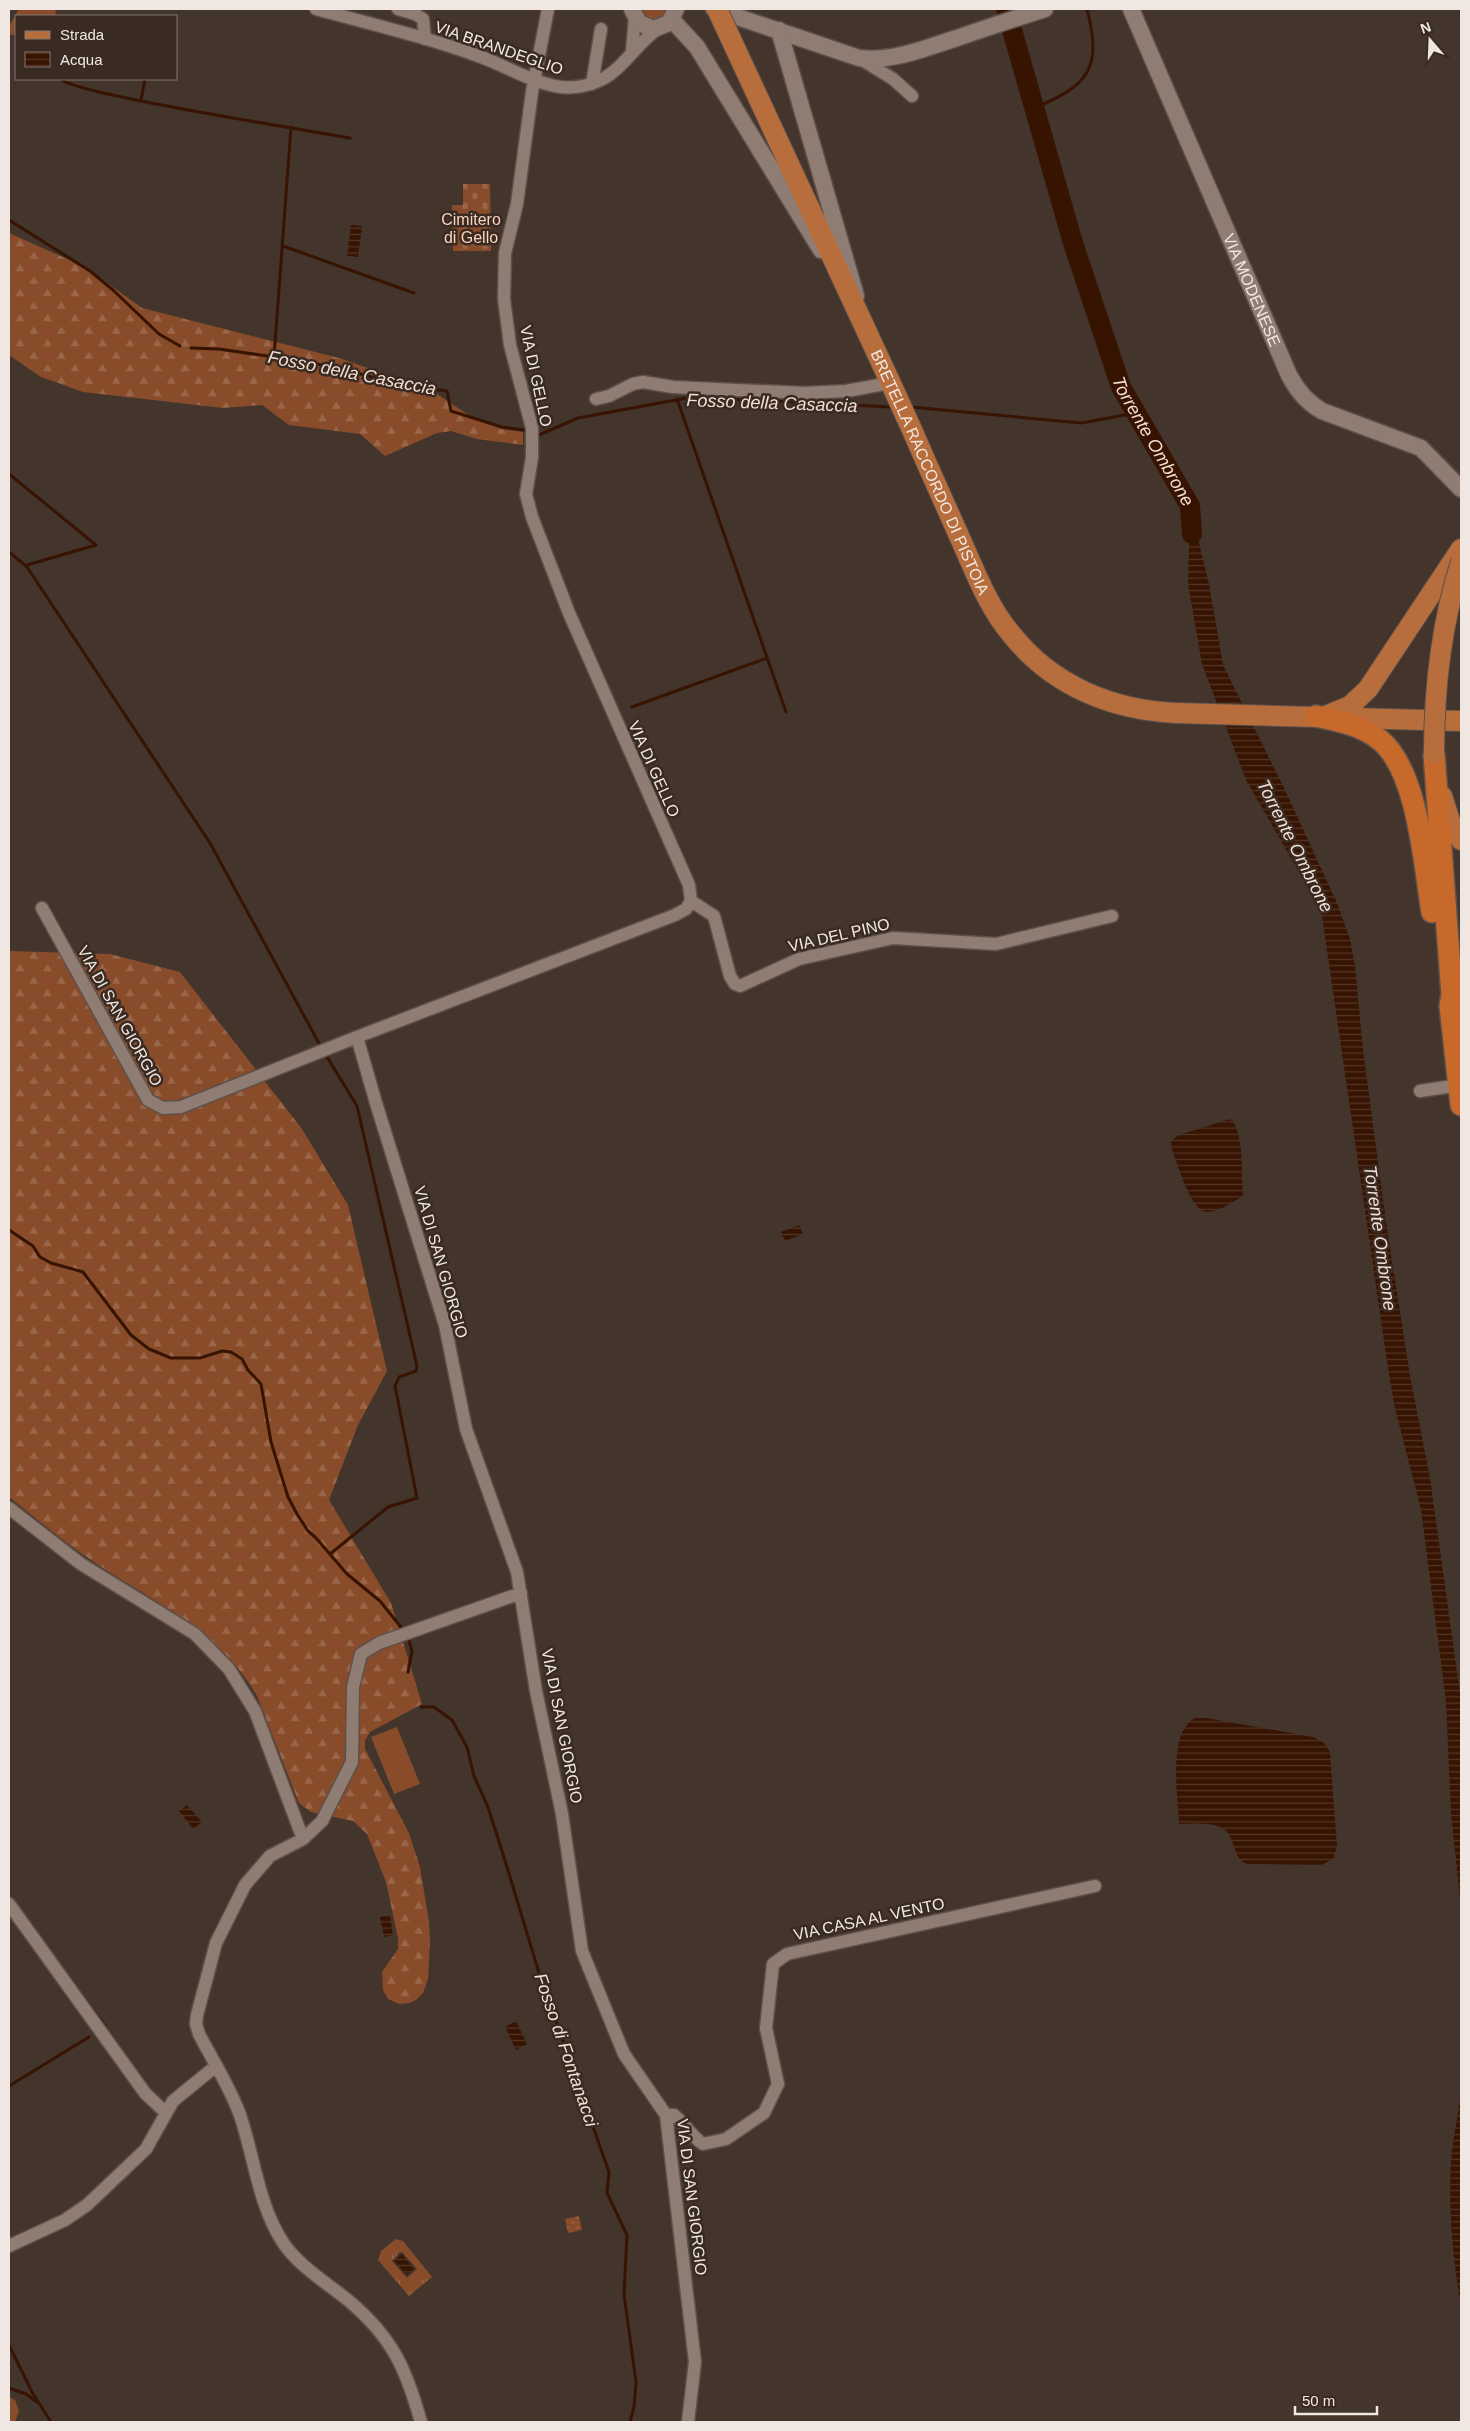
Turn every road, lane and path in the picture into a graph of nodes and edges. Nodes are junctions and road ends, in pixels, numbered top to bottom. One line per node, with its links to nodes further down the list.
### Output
1 (316, 9): 11 (street, VIA BRANDEGLIO)
2 (398, 9): 11 (street)
3 (548, 9): 14 (street, VIA DI GELLO)
4 (716, 9): 10 (street); 17 (main road, BRETELLA RACCORDO DI PISTOIA, bridge)
5 (1045, 9): 13 (street)
6 (1131, 9): 21 (street, VIA MODENESE)
7 (634, 13): 8 (street); 12 (street)
8 (672, 15): 12 (street, VIA BRANDEGLIO); 17 (street)
9 (601, 29): 15 (street)
10 (779, 30): 13 (street); 18 (street)
11 (425, 39): 14 (street, VIA BRANDEGLIO)
12 (632, 51): 15 (street, VIA BRANDEGLIO)
13 (859, 58): 16 (street)
14 (536, 81): 15 (street, VIA BRANDEGLIO); 28 (street, VIA DI GELLO)
15 (592, 84)
16 (912, 96)
17 (840, 273): 18 (main road, BRETELLA RACCORDO DI PISTOIA)
18 (859, 314): 19 (main road, BRETELLA RACCORDO DI PISTOIA)
19 (890, 382): 20 (street); 24 (main road, BRETELLA RACCORDO DI PISTOIA)
20 (596, 399)
21 (1461, 490)
22 (1461, 549): 24 (main road)
23 (1461, 562): 26 (main road, bridge)
24 (1316, 716): 25 (main road); 31 (highway)
25 (1461, 721)
26 (1434, 754): 27 (main road); 31 (highway)
27 (1461, 840)
28 (691, 901): 30 (street, VIA DEL PINO); 32 (street, VIA DI SAN GIORGIO)
29 (42, 908): 32 (street, VIA DI SAN GIORGIO)
30 (1112, 916)
31 (1459, 997): 34 (highway)
32 (358, 1036): 36 (street, VIA DI SAN GIORGIO)
33 (1420, 1091): 34 (street)
34 (1457, 1096)
35 (9, 1508): 37 (street)
36 (521, 1593): 37 (street); 42 (street, VIA DI SAN GIORGIO)
37 (303, 1839): 40 (street)
38 (1095, 1886): 42 (street, VIA CASA AL VENTO)
39 (9, 1904): 41 (street)
40 (216, 2066): 41 (street); 44 (street)
41 (166, 2113): 43 (street)
42 (666, 2115): 45 (street, VIA DI SAN GIORGIO)
43 (9, 2246)
44 (421, 2422)
45 (688, 2422)

